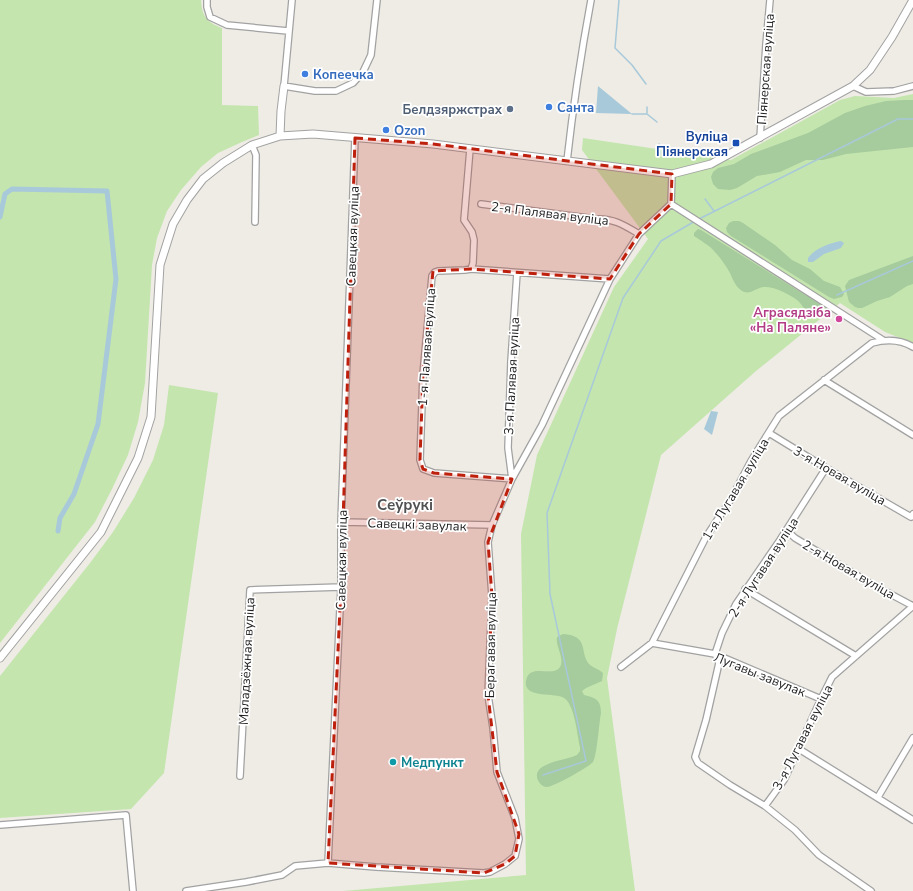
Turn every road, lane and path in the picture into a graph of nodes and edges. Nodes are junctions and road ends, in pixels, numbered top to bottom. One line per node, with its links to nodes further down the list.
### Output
1 (207, 0): 7 (street)
2 (292, 0): 7 (street)
3 (377, 0): 8 (street)
4 (591, 0): 16 (street)
5 (770, 0): 13 (street, Піянерская вуліца)
6 (912, 0): 9 (street)
7 (288, 31): 8 (street)
8 (284, 86): 11 (street)
9 (853, 86): 10 (street); 13 (street)
10 (913, 86)
11 (280, 136): 12 (street); 14 (street)
12 (355, 138): 15 (street); 33 (street, Савецкая вуліца)
13 (760, 138): 17 (street)
14 (252, 145): 20 (street); 42 (street)
15 (470, 149): 16 (street); 22 (street)
16 (566, 161): 17 (street)
17 (672, 174): 19 (street)
18 (481, 204): 21 (street, 2-я Палявая вуліца)
19 (672, 204): 21 (street); 25 (street)
20 (255, 222)
21 (638, 234): 24 (street)
22 (471, 269): 23 (street, 1-я Палявая вуліца); 31 (street, 1-я Палявая вуліца)
23 (517, 273): 24 (street, 1-я Палявая вуліца); 31 (street, 3-я Палявая вуліца)
24 (610, 279): 31 (street)
25 (883, 340): 26 (street); 27 (street, 1-я Лугавая вуліца)
26 (913, 347)
27 (824, 380): 28 (street, 1-я Лугавая вуліца); 29 (street)
28 (769, 433): 30 (street, 3-я Новая вуліца); 39 (street, 1-я Лугавая вуліца)
29 (913, 435)
30 (826, 468): 32 (street, 3-я Новая вуліца); 35 (street, 2-я Лугавая вуліца)
31 (512, 479): 34 (street)
32 (912, 516)
33 (341, 522): 34 (street, Савецкі завулак); 36 (street, Савецкая вуліца)
34 (492, 526): 52 (street, Берагавая вуліца)
35 (786, 530): 37 (street, 2-я Лугавая вуліца); 38 (street, 2-я Новая вуліца)
36 (341, 587): 47 (street, Маладзёжная вуліца); 52 (street, Савецкая вуліца)
37 (745, 589): 40 (street, 2-я Лугавая вуліца); 41 (street)
38 (913, 606): 41 (street, 3-я Лугавая вуліца)
39 (652, 643): 40 (street, Лугавы завулак); 43 (street, 1-я Лугавая вуліца)
40 (715, 654): 44 (street, Лугавы завулак); 49 (street, 2-я Лугавая вуліца)
41 (856, 656): 44 (street, 3-я Лугавая вуліца)
42 (0, 658)
43 (621, 667)
44 (821, 699): 46 (street, 3-я Лугавая вуліца)
45 (913, 738): 48 (street)
46 (799, 749): 48 (street); 49 (street, 3-я Лугавая вуліца)
47 (240, 776)
48 (878, 797): 50 (street)
49 (765, 806): 55 (street, 2-я Лугавая вуліца)
50 (913, 820)
51 (0, 825): 53 (street)
52 (328, 863): 54 (street)
53 (133, 891)
54 (186, 891)
55 (871, 891)

